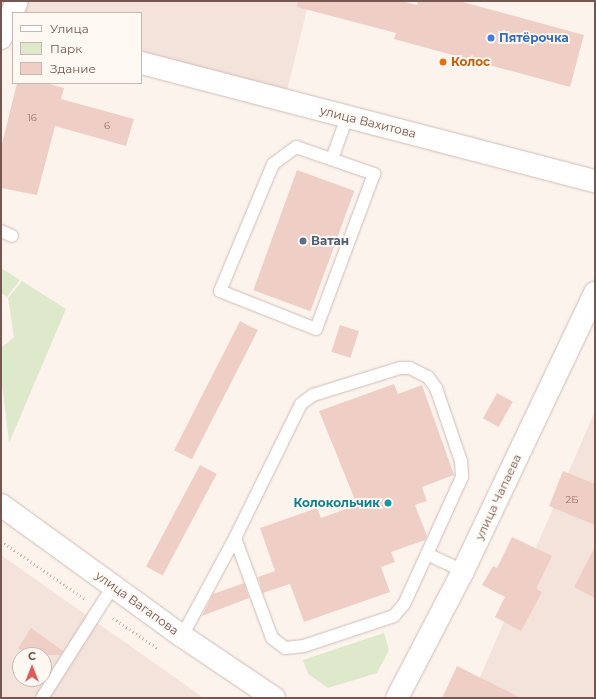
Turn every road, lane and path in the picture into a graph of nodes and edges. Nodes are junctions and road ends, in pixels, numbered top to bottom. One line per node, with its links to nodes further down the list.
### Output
1 (17, 1): 2 (street)
2 (5, 33)
3 (142, 63): 4 (street, улица Вахитова)
4 (347, 117): 5 (lane); 6 (street, улица Вахитова)
5 (332, 159): 5 (lane)
6 (595, 181)
7 (595, 293): 12 (street, улица Чапаева)
8 (5, 503): 13 (street, улица Вагапова)
9 (235, 538): 11 (lane); 11 (lane); 15 (lane)
10 (1, 541): 14 (path)
11 (427, 554): 12 (lane)
12 (463, 571): 19 (street, улица Чапаева)
13 (114, 586): 14 (lane); 15 (street, улица Вагапова)
14 (99, 609): 16 (path); 17 (lane)
15 (182, 636): 18 (street, улица Вагапова)
16 (164, 653)
17 (42, 698)
18 (274, 698)
19 (397, 698)

